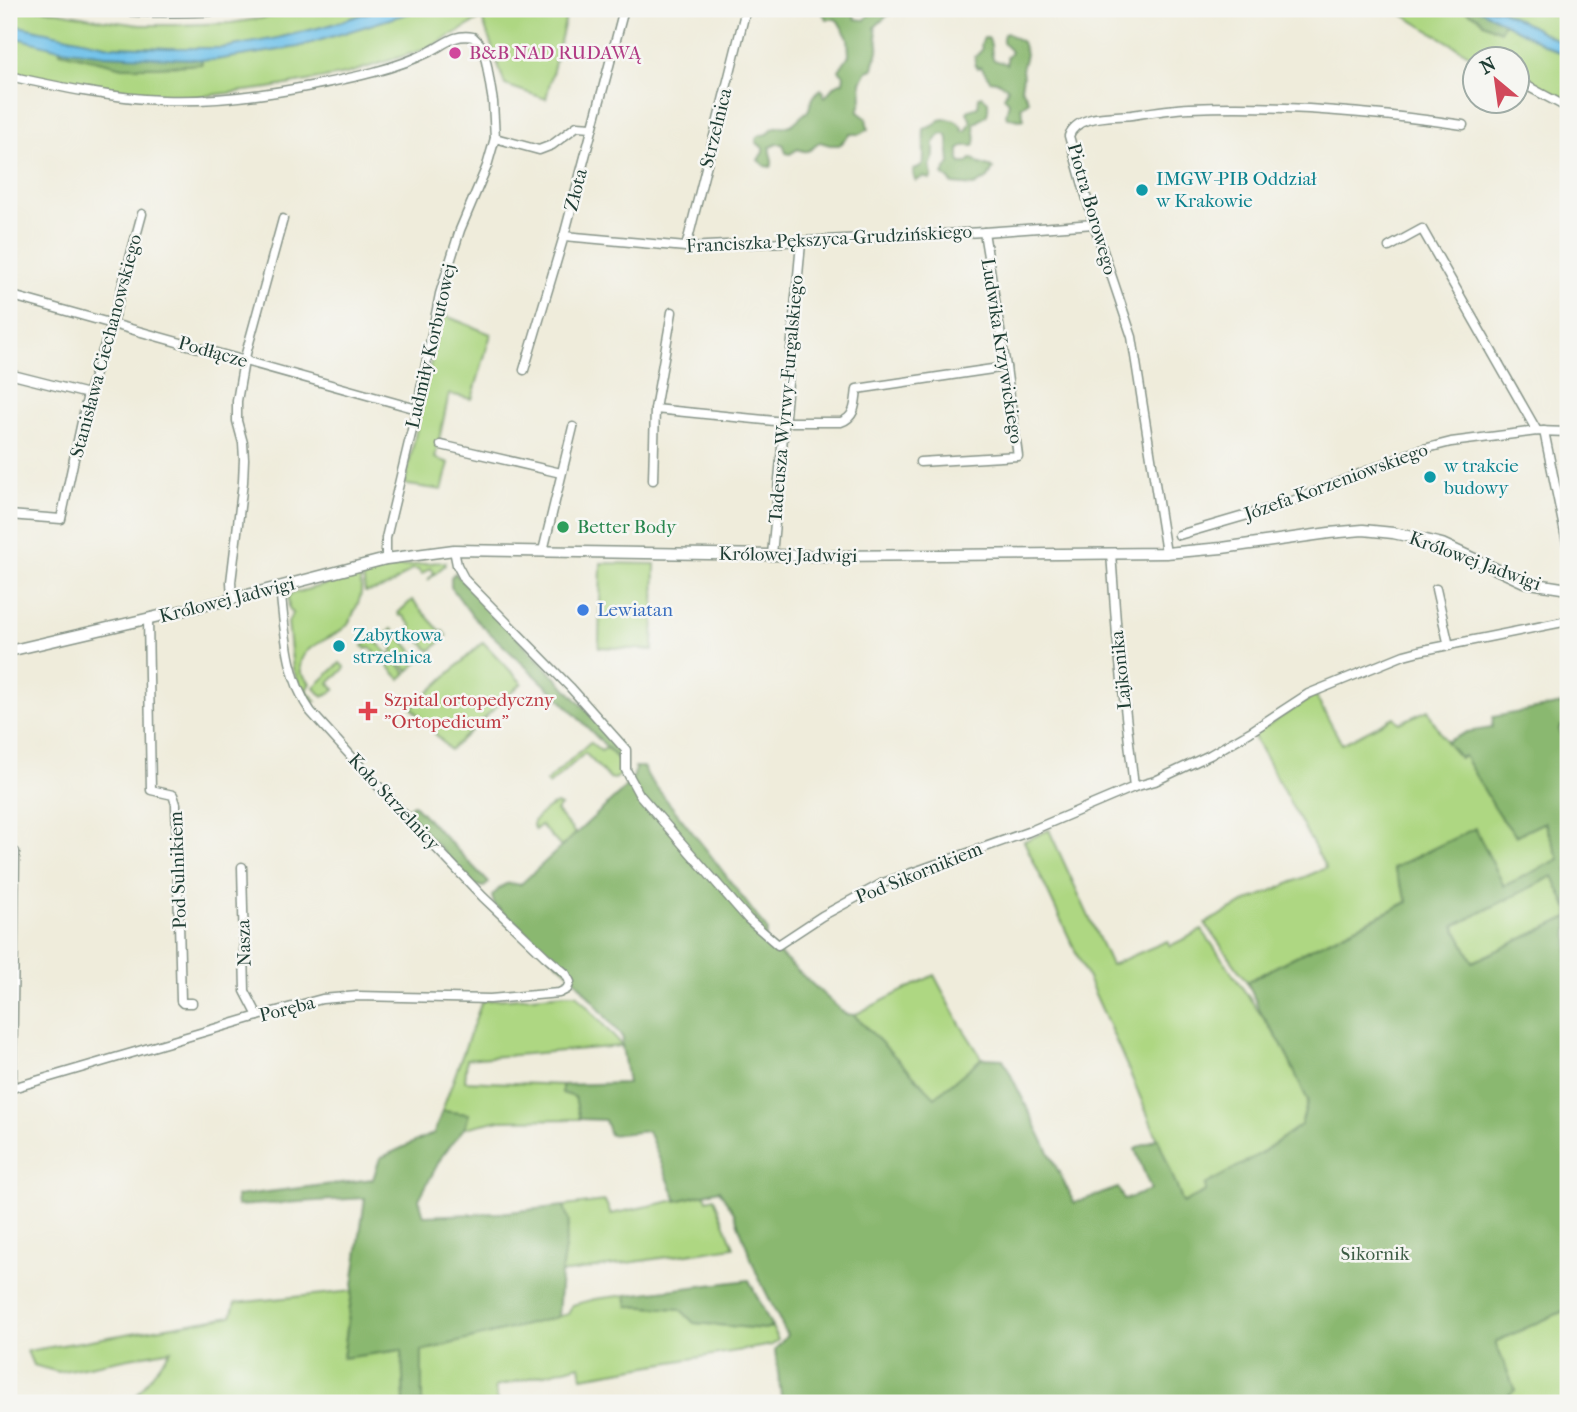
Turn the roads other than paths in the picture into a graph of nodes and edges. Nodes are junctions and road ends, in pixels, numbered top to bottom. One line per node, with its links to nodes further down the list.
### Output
1 (103, 9): 2 (street)
2 (246, 9)
3 (624, 9): 9 (street, Złota)
4 (746, 9): 17 (street, Strzelnica)
5 (9, 76): 10 (street, Ludmiły Korbutowej)
6 (1532, 89): 7 (street)
7 (1568, 108)
8 (1463, 125): 13 (street, Piotra Borowego)
9 (592, 127): 10 (street); 15 (street, Złota)
10 (495, 138): 27 (street, Ludmiły Korbutowej)
11 (142, 214): 21 (street, Stanisława Ciechanowskiego)
12 (284, 219): 22 (street)
13 (1094, 223): 14 (street, Franciszka Pększyca-Grudzińskiego); 42 (street, Piotra Borowego)
14 (984, 232): 16 (street, Franciszka Pększyca-Grudzińskiego); 23 (street, Ludwika Krzywickiego)
15 (564, 236): 17 (street, Franciszka Pększyca-Grudzińskiego); 24 (street, Złota)
16 (801, 243): 17 (street, Franciszka Pększyca-Grudzińskiego); 29 (street, Tadeusza Wyrwy-Furgalskiego)
17 (685, 247)
18 (1390, 247): 31 (street)
19 (9, 295): 21 (street, Podłącze)
20 (672, 312): 28 (street)
21 (112, 324): 22 (street, Podłącze); 26 (street, Stanisława Ciechanowskiego)
22 (244, 361): 27 (street, Podłącze); 49 (street)
23 (1006, 367): 29 (street); 34 (street, Ludwika Krzywickiego)
24 (524, 370)
25 (9, 374): 26 (street)
26 (88, 394): 37 (street, Stanisława Ciechanowskiego)
27 (417, 409): 45 (street, Ludmiły Korbutowej)
28 (655, 409): 29 (street); 36 (street)
29 (785, 422): 44 (street, Tadeusza Wyrwy-Furgalskiego)
30 (573, 427): 35 (street)
31 (1540, 431): 32 (street, Józefa Korzeniowskiego); 38 (street, Józefa Korzeniowskiego); 39 (street)
32 (1568, 432)
33 (441, 445): 35 (street)
34 (920, 462)
35 (561, 473): 41 (street)
36 (653, 480)
37 (9, 514)
38 (1180, 535)
39 (1568, 548)
40 (454, 550): 41 (street, Królowej Jadwigi); 45 (street, Królowej Jadwigi); 54 (street, Pod Sikornikiem)
41 (542, 551): 44 (street, Królowej Jadwigi)
42 (1166, 552): 43 (street, Królowej Jadwigi); 48 (street, Królowej Jadwigi)
43 (1111, 553): 44 (street, Królowej Jadwigi); 54 (street, Lajkonika)
44 (772, 555)
45 (386, 559): 46 (street, Królowej Jadwigi)
46 (280, 588): 49 (street, Królowej Jadwigi); 57 (street, Koło Strzelnicy)
47 (1436, 589): 52 (street)
48 (1568, 589)
49 (232, 599): 50 (street, Królowej Jadwigi)
50 (148, 619): 53 (street, Królowej Jadwigi); 58 (street, Pod Sulnikiem)
51 (1568, 621): 52 (street, Pod Sikornikiem)
52 (1448, 646): 54 (street, Pod Sikornikiem)
53 (9, 651)
54 (1134, 787)
55 (15, 852): 60 (street)
56 (242, 867): 59 (street, Nasza)
57 (570, 982): 59 (street, Poręba)
58 (192, 1003)
59 (258, 1016): 60 (street, Poręba)
60 (10, 1089)

